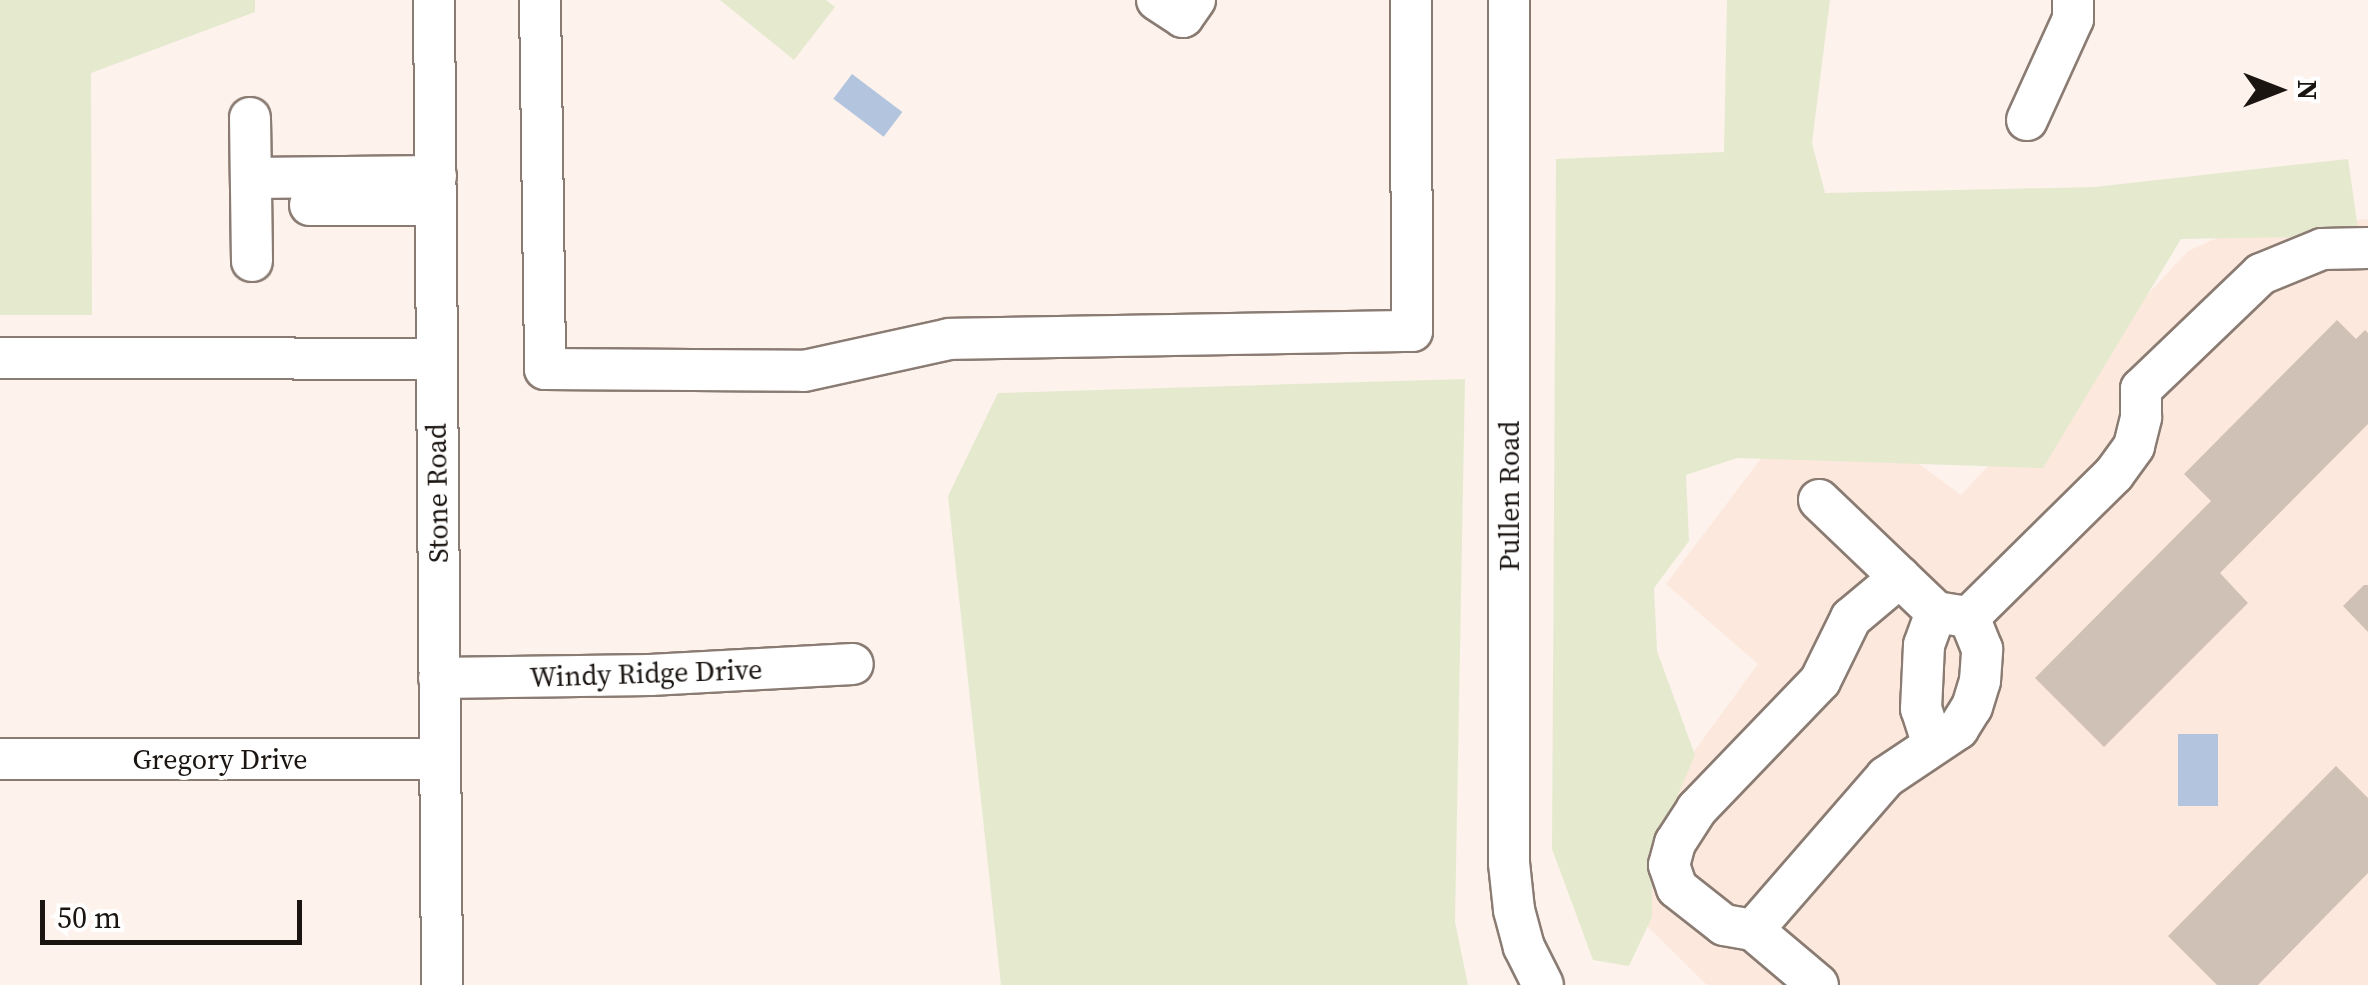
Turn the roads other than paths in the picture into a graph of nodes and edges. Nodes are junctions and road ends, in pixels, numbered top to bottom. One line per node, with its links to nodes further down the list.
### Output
1 (434, 0): 11 (street, Stone Road)
2 (540, 0): 5 (street)
3 (1158, 0): 4 (street)
4 (1195, 0)
5 (1411, 0)
6 (1509, 0): 26 (street, Pullen Road)
7 (2073, 0): 9 (street)
8 (250, 118): 10 (street)
9 (2028, 120)
10 (251, 191): 11 (street); 13 (street)
11 (436, 191): 15 (street, Stone Road)
12 (2368, 248): 18 (street)
13 (252, 261)
14 (0, 358): 15 (street)
15 (435, 359): 20 (street, Stone Road)
16 (1819, 500): 17 (street)
17 (1900, 577): 18 (street); 24 (street)
18 (1952, 614): 21 (street); 21 (street)
19 (853, 664): 20 (street, Windy Ridge Drive)
20 (439, 678): 23 (street, Stone Road)
21 (1934, 745): 24 (street)
22 (0, 759): 23 (street, Gregory Drive)
23 (440, 759): 25 (street, Stone Road)
24 (1753, 930): 27 (street)
25 (442, 985)
26 (1543, 985)
27 (1818, 985)

